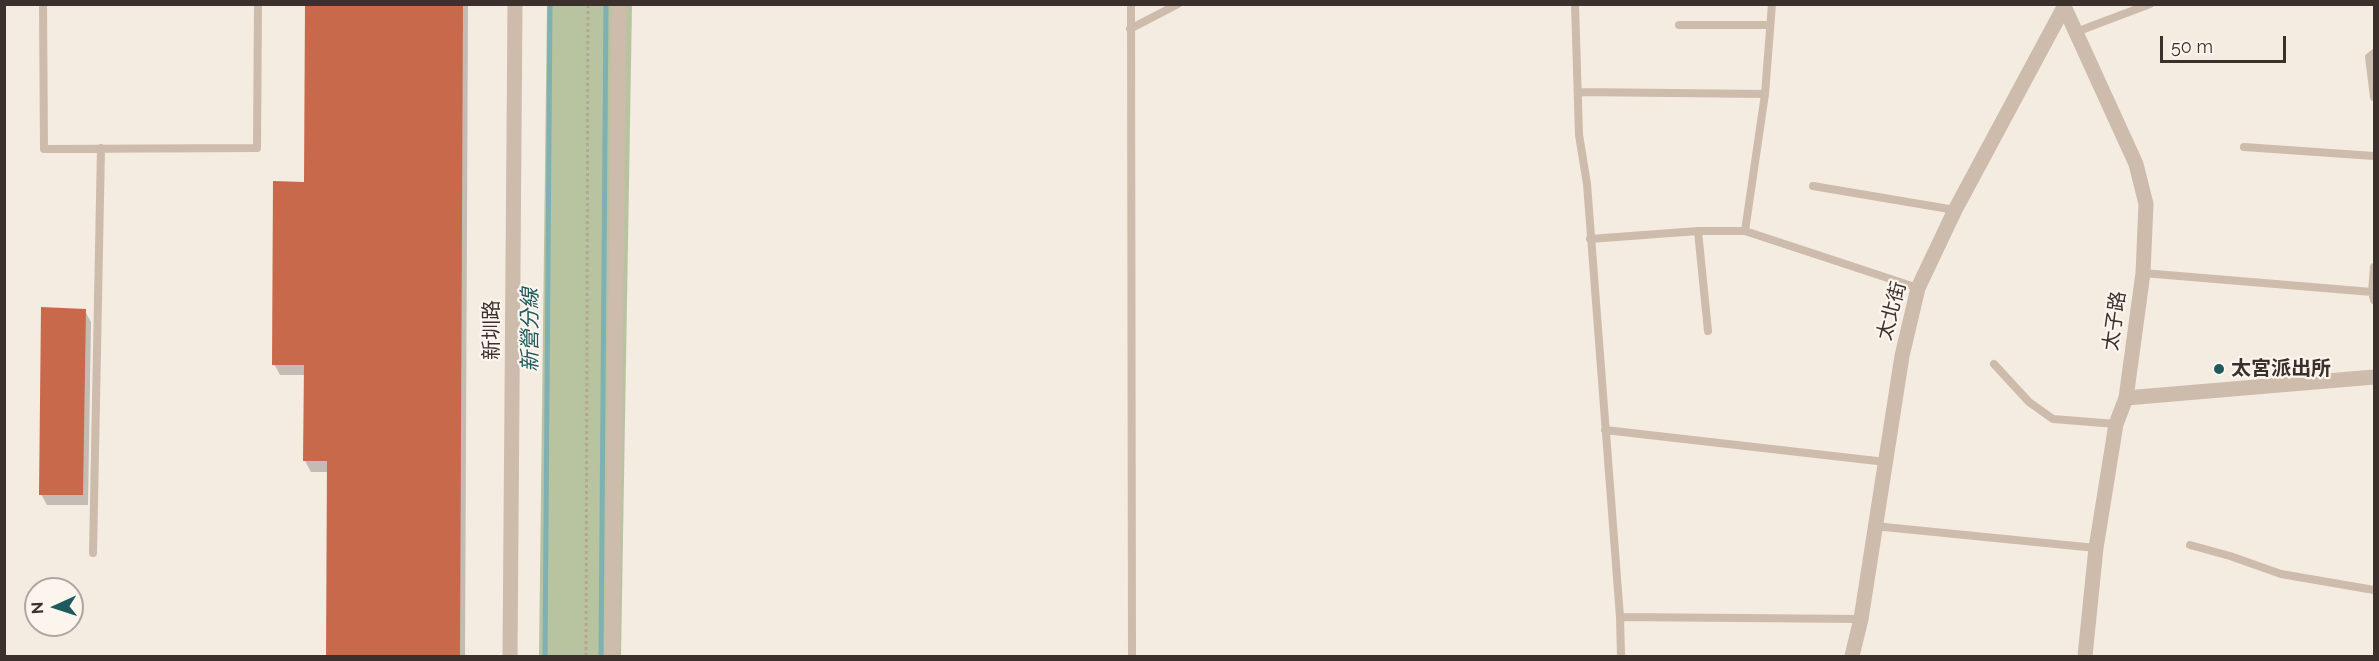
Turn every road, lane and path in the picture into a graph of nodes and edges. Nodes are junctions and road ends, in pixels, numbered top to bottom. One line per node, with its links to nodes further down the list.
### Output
1 (43, 4): 21 (lane)
2 (258, 4): 21 (lane)
3 (515, 4): 46 (street, 新圳路)
4 (588, 4): 47 (path)
5 (619, 4): 48 (street)
6 (1131, 4): 14 (lane)
7 (1178, 4): 14 (lane)
8 (1575, 4): 17 (lane)
9 (1772, 4): 13 (lane)
10 (2150, 4): 15 (lane)
11 (2063, 6): 15 (street, 太子路); 24 (street, 太北街)
12 (1679, 25): 13 (lane)
13 (1770, 25): 18 (lane)
14 (1130, 29): 49 (lane)
15 (2076, 32): 29 (street, 太子路)
16 (2374, 52): 19 (lane)
17 (1578, 92): 18 (lane); 27 (lane)
18 (1765, 94): 26 (lane)
19 (2374, 97)
20 (2244, 147): 22 (lane)
21 (101, 148): 42 (lane)
22 (2374, 156)
23 (1813, 186): 24 (lane)
24 (1955, 210): 30 (street, 太北街)
25 (1698, 231): 26 (lane); 27 (lane); 32 (lane)
26 (1745, 231): 30 (lane)
27 (1590, 239): 37 (lane)
28 (2374, 267): 31 (lane)
29 (2143, 273): 31 (lane); 35 (street, 太子路)
30 (1918, 288): 38 (street, 太北街)
31 (2373, 296)
32 (1708, 331)
33 (1994, 364): 36 (lane)
34 (2374, 376): 35 (street)
35 (2126, 398): 36 (street, 太子路)
36 (2116, 424): 41 (street, 太子路)
37 (1605, 430): 38 (lane); 44 (lane)
38 (1886, 462): 39 (street, 太北街)
39 (1874, 526): 41 (lane); 45 (street, 太北街)
40 (2190, 546): 43 (lane)
41 (2096, 548): 52 (street, 太子路)
42 (93, 553)
43 (2374, 590)
44 (1620, 617): 45 (lane); 50 (lane)
45 (1861, 619): 51 (street, 太北街)
46 (510, 657)
47 (586, 657)
48 (612, 657)
49 (1132, 657)
50 (1621, 657)
51 (1852, 657)
52 (2085, 657)

